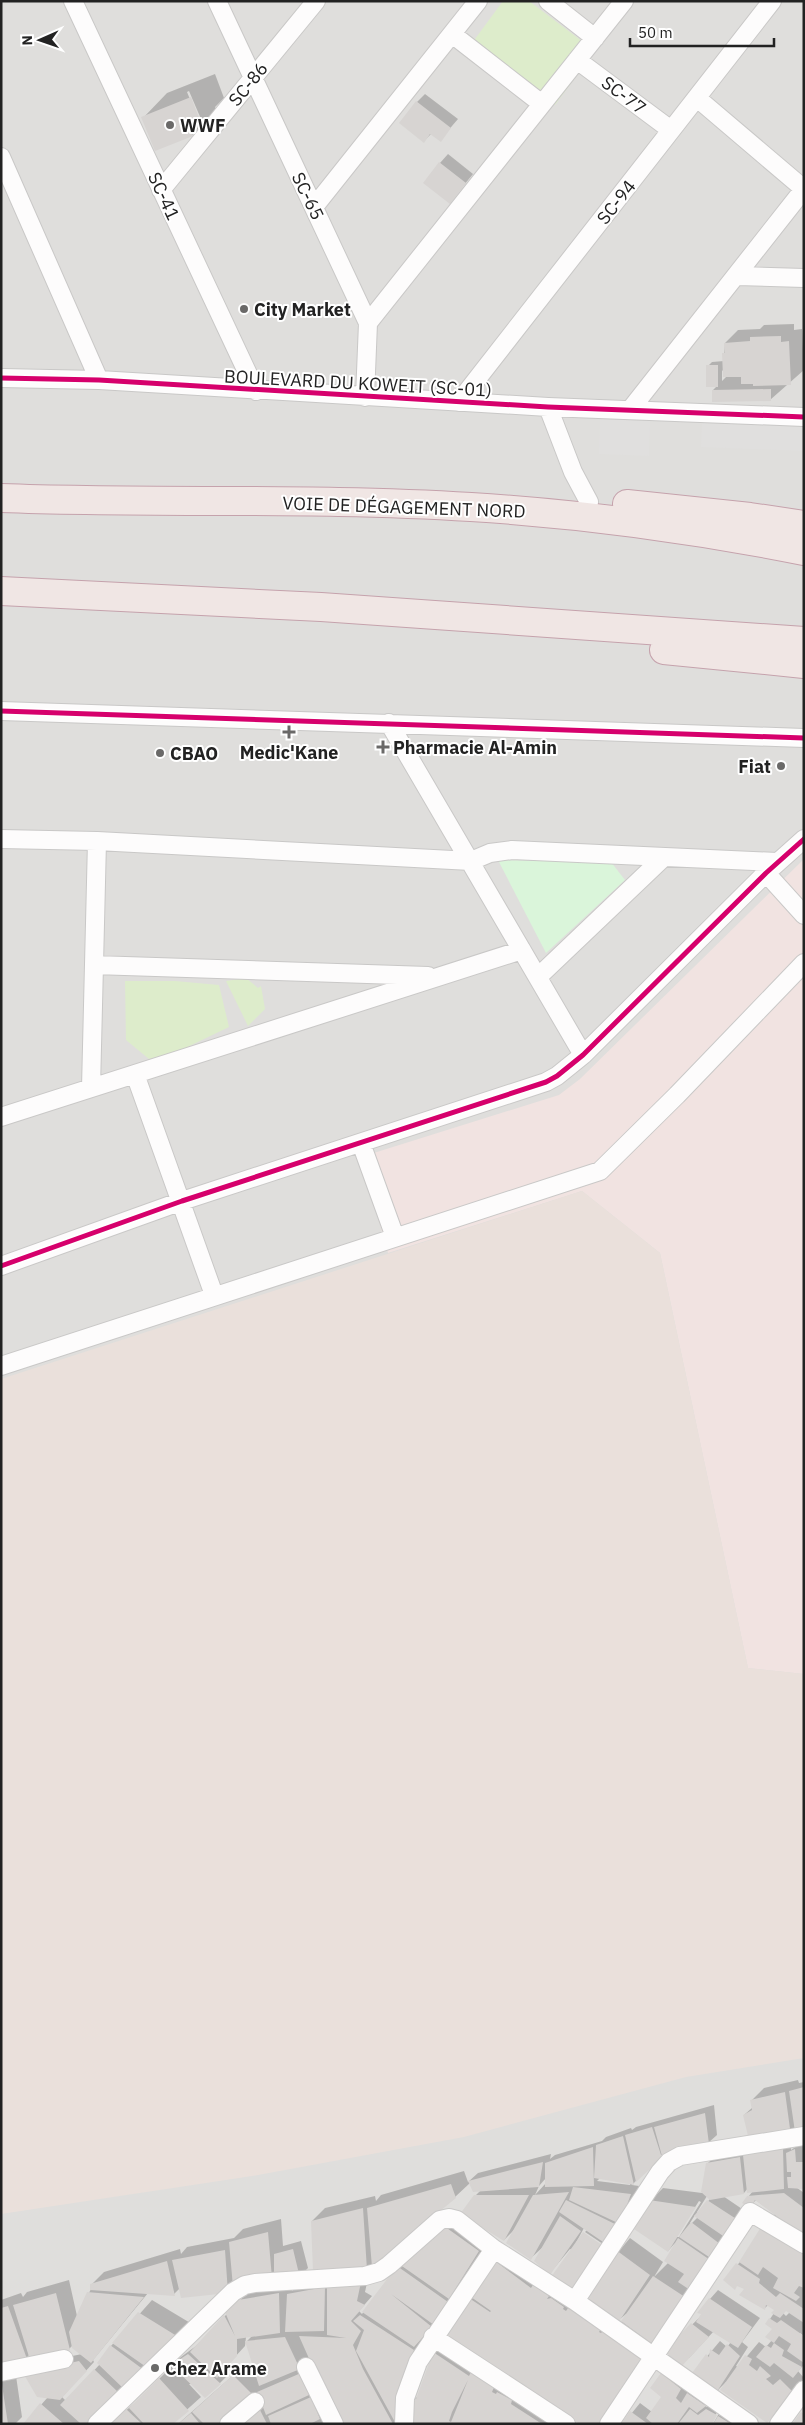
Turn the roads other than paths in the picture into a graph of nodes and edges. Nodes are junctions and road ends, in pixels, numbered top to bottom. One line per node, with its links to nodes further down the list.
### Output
1 (73, 1): 17 (street, SC-41)
2 (217, 1): 11 (street, SC-65)
3 (316, 1): 11 (street, SC-86)
4 (478, 1): 8 (street)
5 (548, 1): 9 (street)
6 (624, 1): 9 (street)
7 (772, 1): 12 (street, SC-94)
8 (452, 34): 13 (street); 18 (street)
9 (595, 38): 10 (street)
10 (577, 60): 13 (street); 14 (street, SC-77)
11 (252, 79): 17 (street, SC-86); 18 (street, SC-65)
12 (697, 98): 14 (street, SC-94); 16 (street)
13 (542, 104): 21 (street)
14 (671, 130): 26 (street, SC-94)
15 (1, 157): 23 (street)
16 (804, 189): 19 (street)
17 (161, 190): 24 (street, SC-41)
18 (314, 207): 21 (street, SC-65)
19 (737, 276): 20 (street); 28 (street)
20 (804, 278)
21 (368, 323): 25 (street, SC-65)
22 (1, 378): 23 (street, BOULEVARD DU KOWEIT (SC-01))
23 (99, 380): 24 (street, BOULEVARD DU KOWEIT (SC-01))
24 (256, 391): 25 (street, BOULEVARD DU KOWEIT (SC-01))
25 (365, 397): 26 (street, BOULEVARD DU KOWEIT (SC-01))
26 (459, 402): 27 (street, BOULEVARD DU KOWEIT (SC-01))
27 (548, 407): 28 (street, BOULEVARD DU KOWEIT (SC-01)); 31 (street)
28 (630, 410): 29 (street, BOULEVARD DU KOWEIT (SC-01))
29 (804, 417)
30 (1, 498): 32 (highway, VOIE DE DÉGAGEMENT NORD)
31 (589, 502): 32 (highway); 33 (highway)
32 (352, 503): 34 (highway, VOIE DE DÉGAGEMENT NORD)
33 (804, 525)
34 (804, 551)
35 (1, 591): 36 (highway)
36 (320, 607): 37 (highway); 38 (highway)
37 (804, 641)
38 (804, 664)
39 (1, 711): 40 (street)
40 (389, 723): 41 (street); 46 (street)
41 (804, 738)
42 (1, 839): 44 (street)
43 (804, 839): 47 (street)
44 (97, 841): 46 (street); 51 (street)
45 (664, 857): 46 (street); 47 (street); 53 (street)
46 (471, 861): 49 (street)
47 (771, 868): 48 (street); 54 (street)
48 (804, 915)
49 (522, 950): 52 (street); 53 (street)
50 (804, 963): 60 (street)
51 (94, 965): 52 (street); 56 (street)
52 (440, 976): 55 (street)
53 (538, 976): 54 (street)
54 (583, 1055): 58 (street)
55 (135, 1074): 56 (street); 59 (street)
56 (91, 1088): 57 (street)
57 (1, 1117)
58 (361, 1143): 59 (street); 60 (street)
59 (182, 1202): 61 (street); 62 (street)
60 (395, 1237): 62 (street)
61 (1, 1266)
62 (214, 1295): 63 (street)
63 (1, 1366)
64 (804, 2136): 67 (street)
65 (804, 2244): 69 (street)
66 (494, 2249): 67 (street); 68 (street); 75 (street)
67 (575, 2301): 69 (street)
68 (434, 2337): 78 (street); 79 (street)
69 (654, 2356): 80 (street); 81 (street)
70 (64, 2359): 72 (street)
71 (306, 2367): 77 (street)
72 (1, 2372)
73 (804, 2390): 82 (street)
74 (256, 2402): 76 (street)
75 (97, 2424)
76 (229, 2424)
77 (334, 2424)
78 (404, 2424)
79 (566, 2424)
80 (609, 2424)
81 (749, 2424)
82 (779, 2424)

